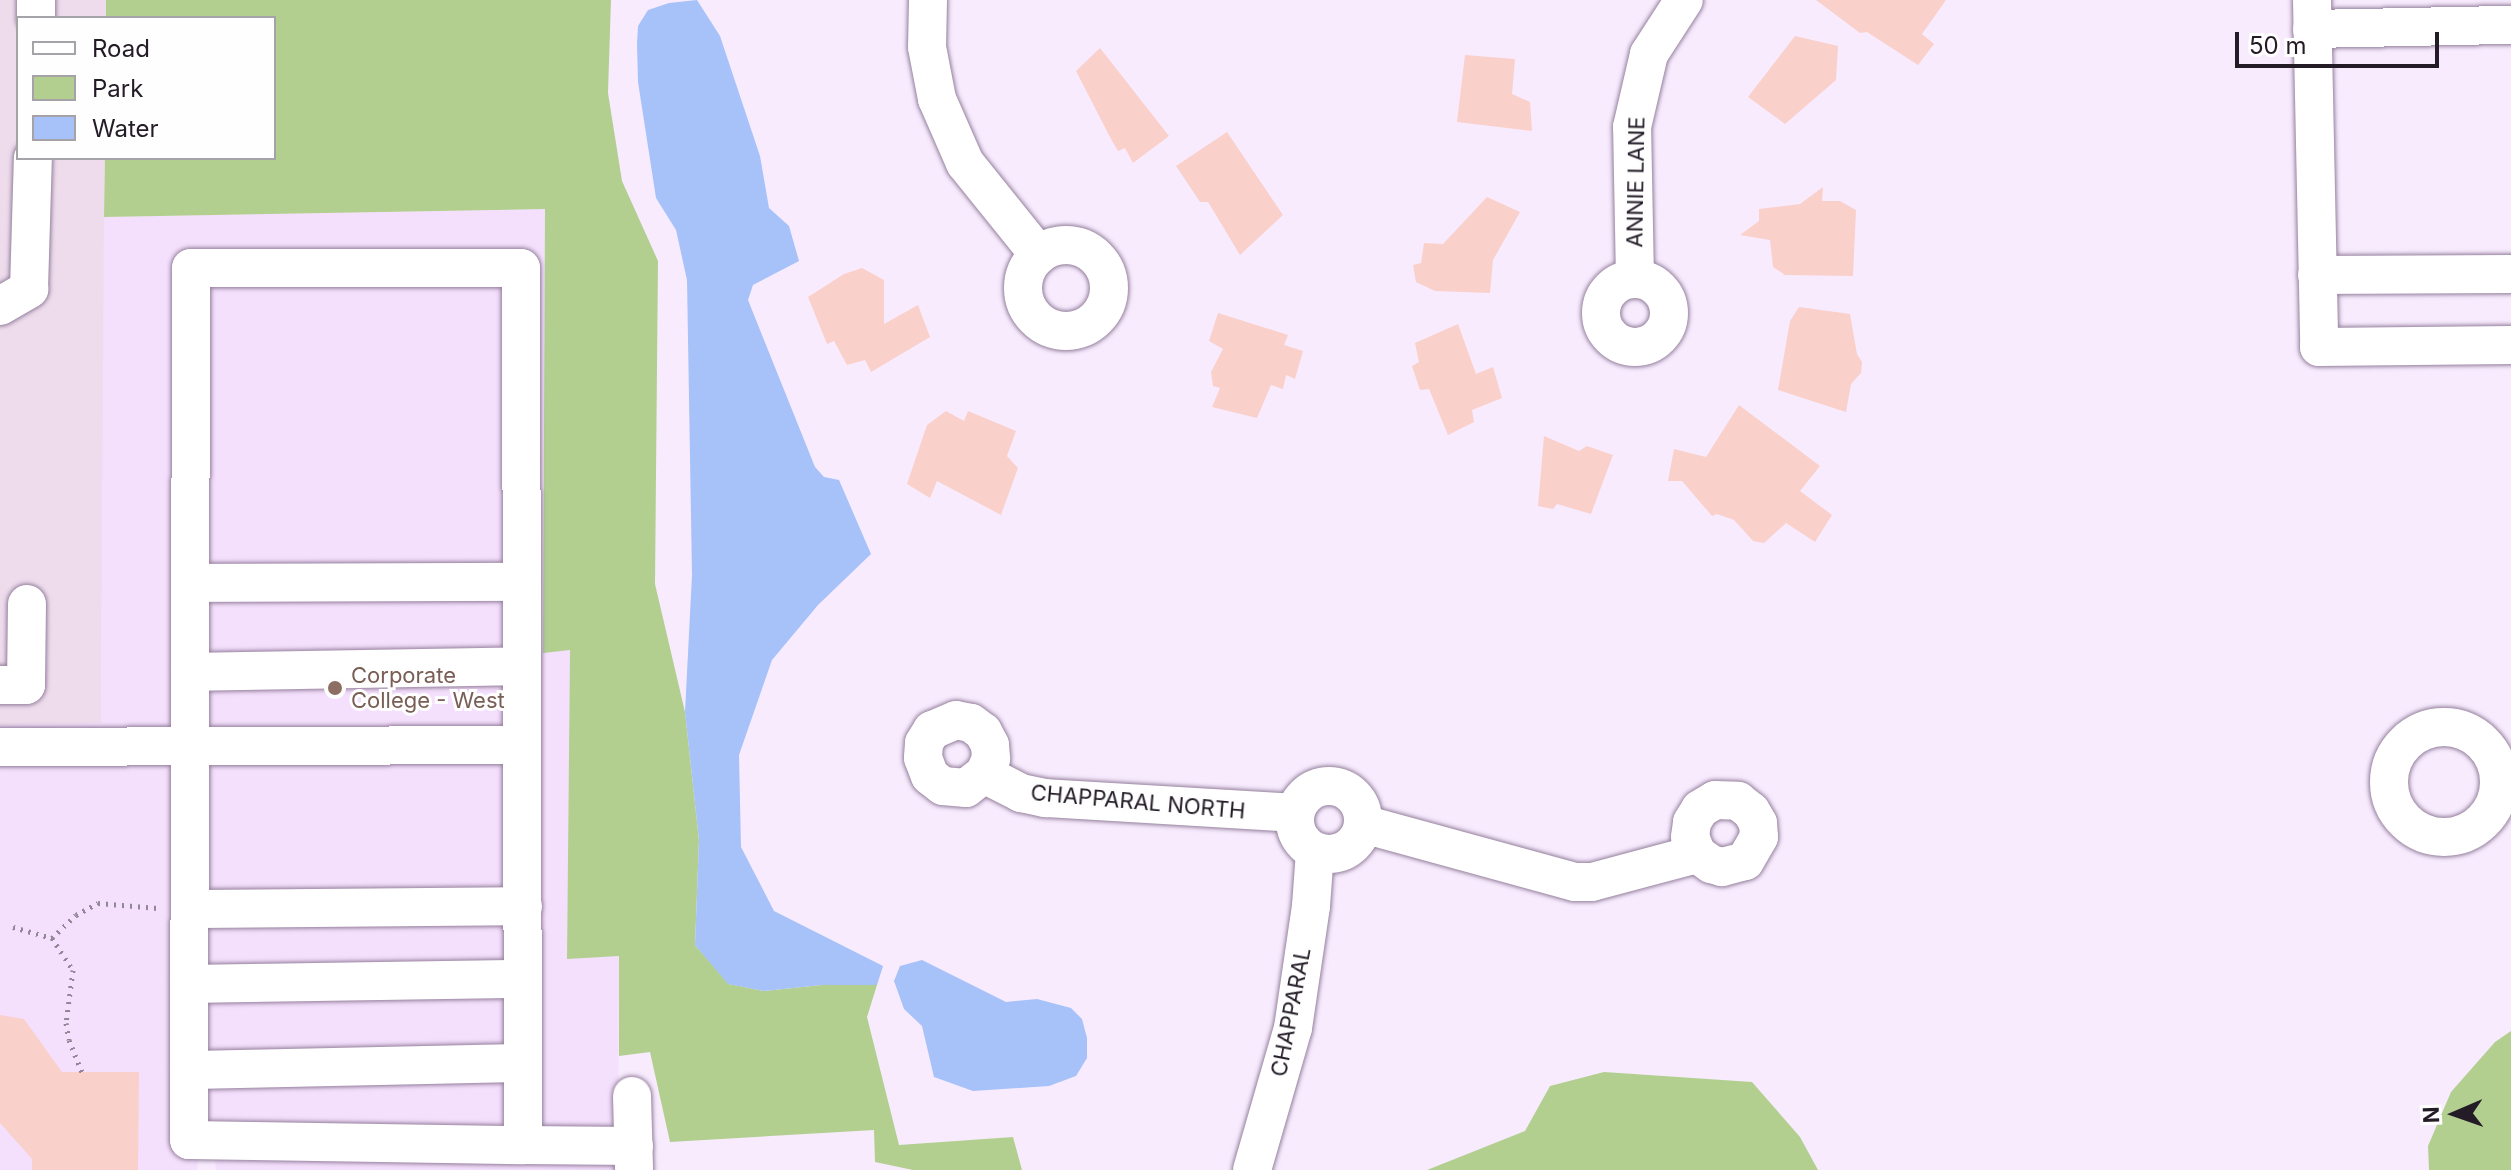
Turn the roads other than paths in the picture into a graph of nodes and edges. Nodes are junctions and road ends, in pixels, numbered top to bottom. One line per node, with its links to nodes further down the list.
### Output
1 (928, 0): 6 (street)
2 (1684, 0): 9 (street, ANNIE LANE)
3 (2312, 14): 4 (street); 8 (street)
4 (2511, 25)
5 (33, 160): 10 (street)
6 (1039, 255)
7 (2511, 274): 8 (street)
8 (2317, 275): 11 (street)
9 (1635, 279)
10 (0, 306)
11 (2511, 345)
12 (522, 582): 13 (street); 13 (street); 15 (street)
13 (190, 583): 16 (street)
14 (27, 604): 17 (street)
15 (522, 666): 16 (street); 18 (street)
16 (190, 672): 20 (street)
17 (0, 685)
18 (522, 745): 20 (street); 26 (street)
19 (0, 747): 20 (street)
20 (190, 748): 27 (street)
21 (984, 774): 22 (street, CHAPPARAL NORTH)
22 (1295, 813): 23 (street); 24 (street)
23 (1363, 824): 24 (street); 25 (street)
24 (1315, 852): 35 (street, CHAPPARAL)
25 (1697, 854)
26 (523, 906): 27 (street); 28 (street)
27 (180, 908): 29 (street)
28 (523, 979): 29 (street); 30 (street)
29 (189, 984): 31 (street)
30 (523, 1063): 31 (street); 33 (street)
31 (189, 1070): 33 (street)
32 (632, 1096): 34 (street)
33 (523, 1145): 34 (street)
34 (634, 1158)
35 (1252, 1170)

